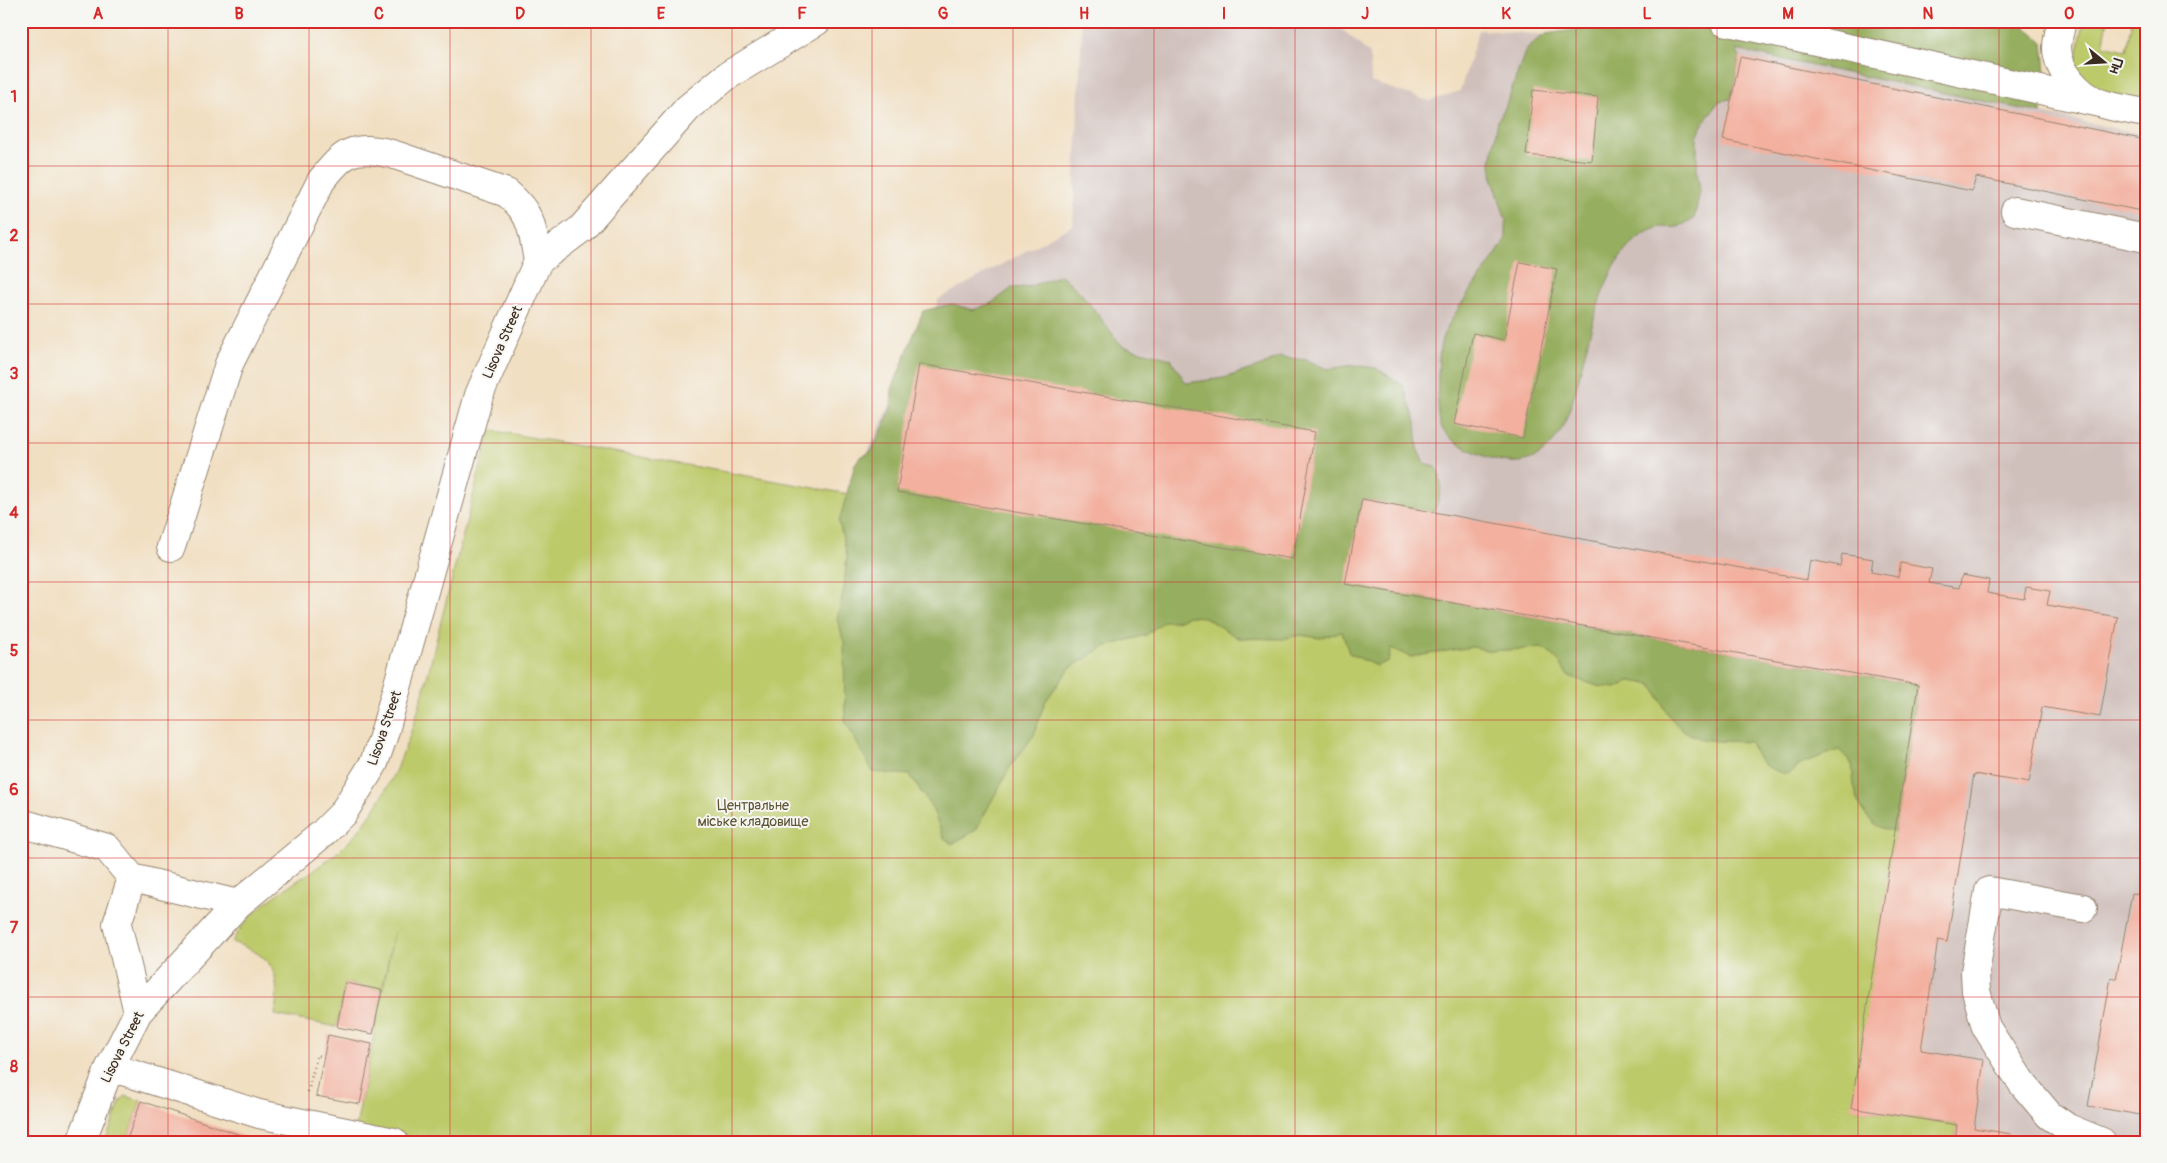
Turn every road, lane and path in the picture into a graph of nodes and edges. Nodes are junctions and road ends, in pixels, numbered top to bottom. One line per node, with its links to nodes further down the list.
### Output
1 (817, 21): 8 (street, Lisova Street)
2 (1724, 21): 4 (street)
3 (2062, 21): 4 (street)
4 (2100, 103): 5 (street)
5 (2146, 113)
6 (2014, 211): 7 (street)
7 (2146, 238)
8 (538, 261): 9 (street); 12 (street, Lisova Street)
9 (171, 547)
10 (21, 823): 11 (street)
11 (132, 878): 12 (street); 14 (street)
12 (238, 904): 14 (street, Lisova Street)
13 (2083, 908): 20 (street)
14 (138, 1012): 16 (street, Lisova Street)
15 (323, 1057): 17 (path)
16 (110, 1067): 17 (street); 18 (street, Lisova Street)
17 (301, 1124): 19 (street)
18 (81, 1142)
19 (394, 1142)
20 (2102, 1142)

